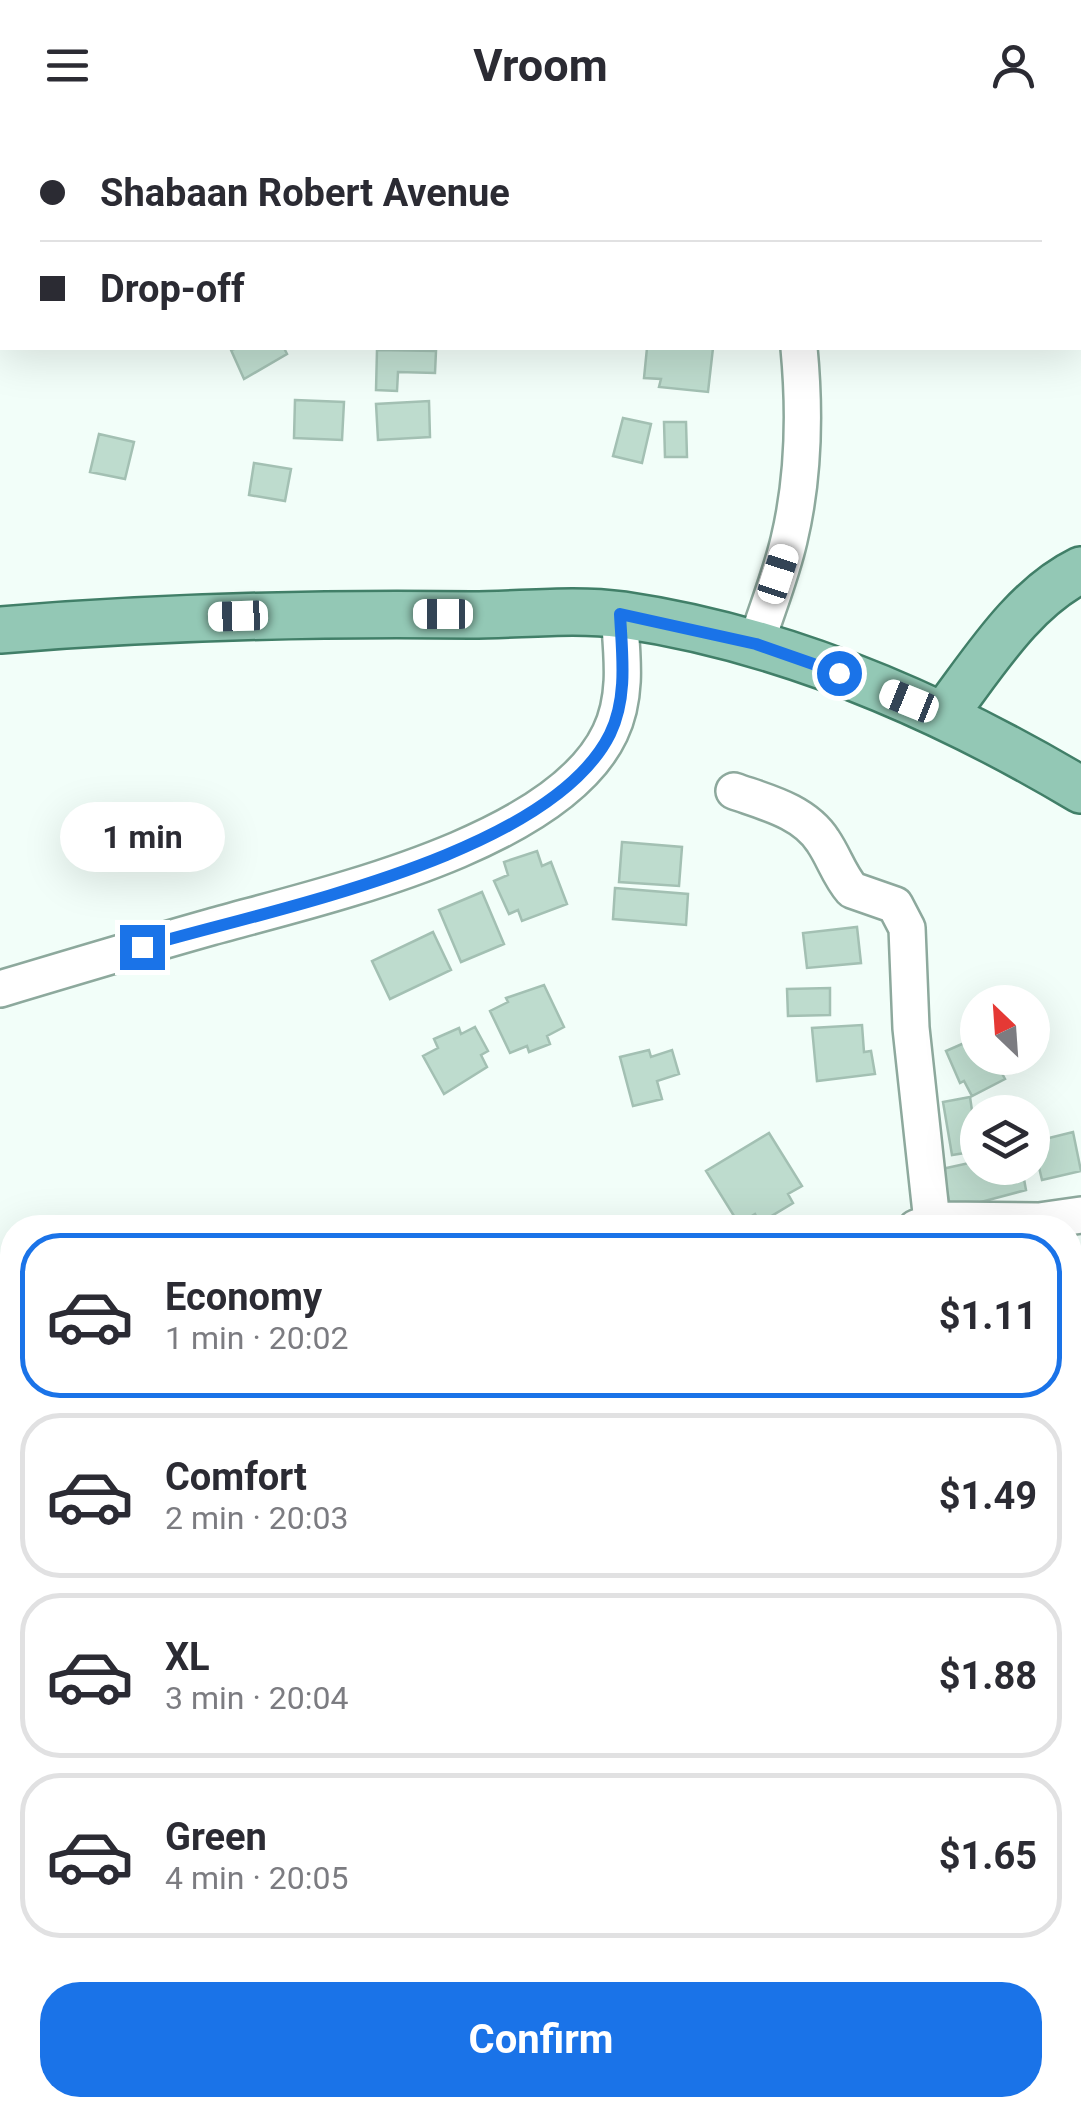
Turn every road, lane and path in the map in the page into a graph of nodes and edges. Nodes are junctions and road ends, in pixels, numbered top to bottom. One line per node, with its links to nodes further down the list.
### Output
1 (800, 350): 5 (street)
2 (1081, 570): 6 (main road)
3 (620, 614): 4 (main road); 5 (main road); 9 (street)
4 (0, 630)
5 (756, 644): 6 (main road)
6 (944, 715): 7 (main road)
7 (1081, 790)
8 (734, 791): 10 (street)
9 (0, 989)
10 (923, 1215)

